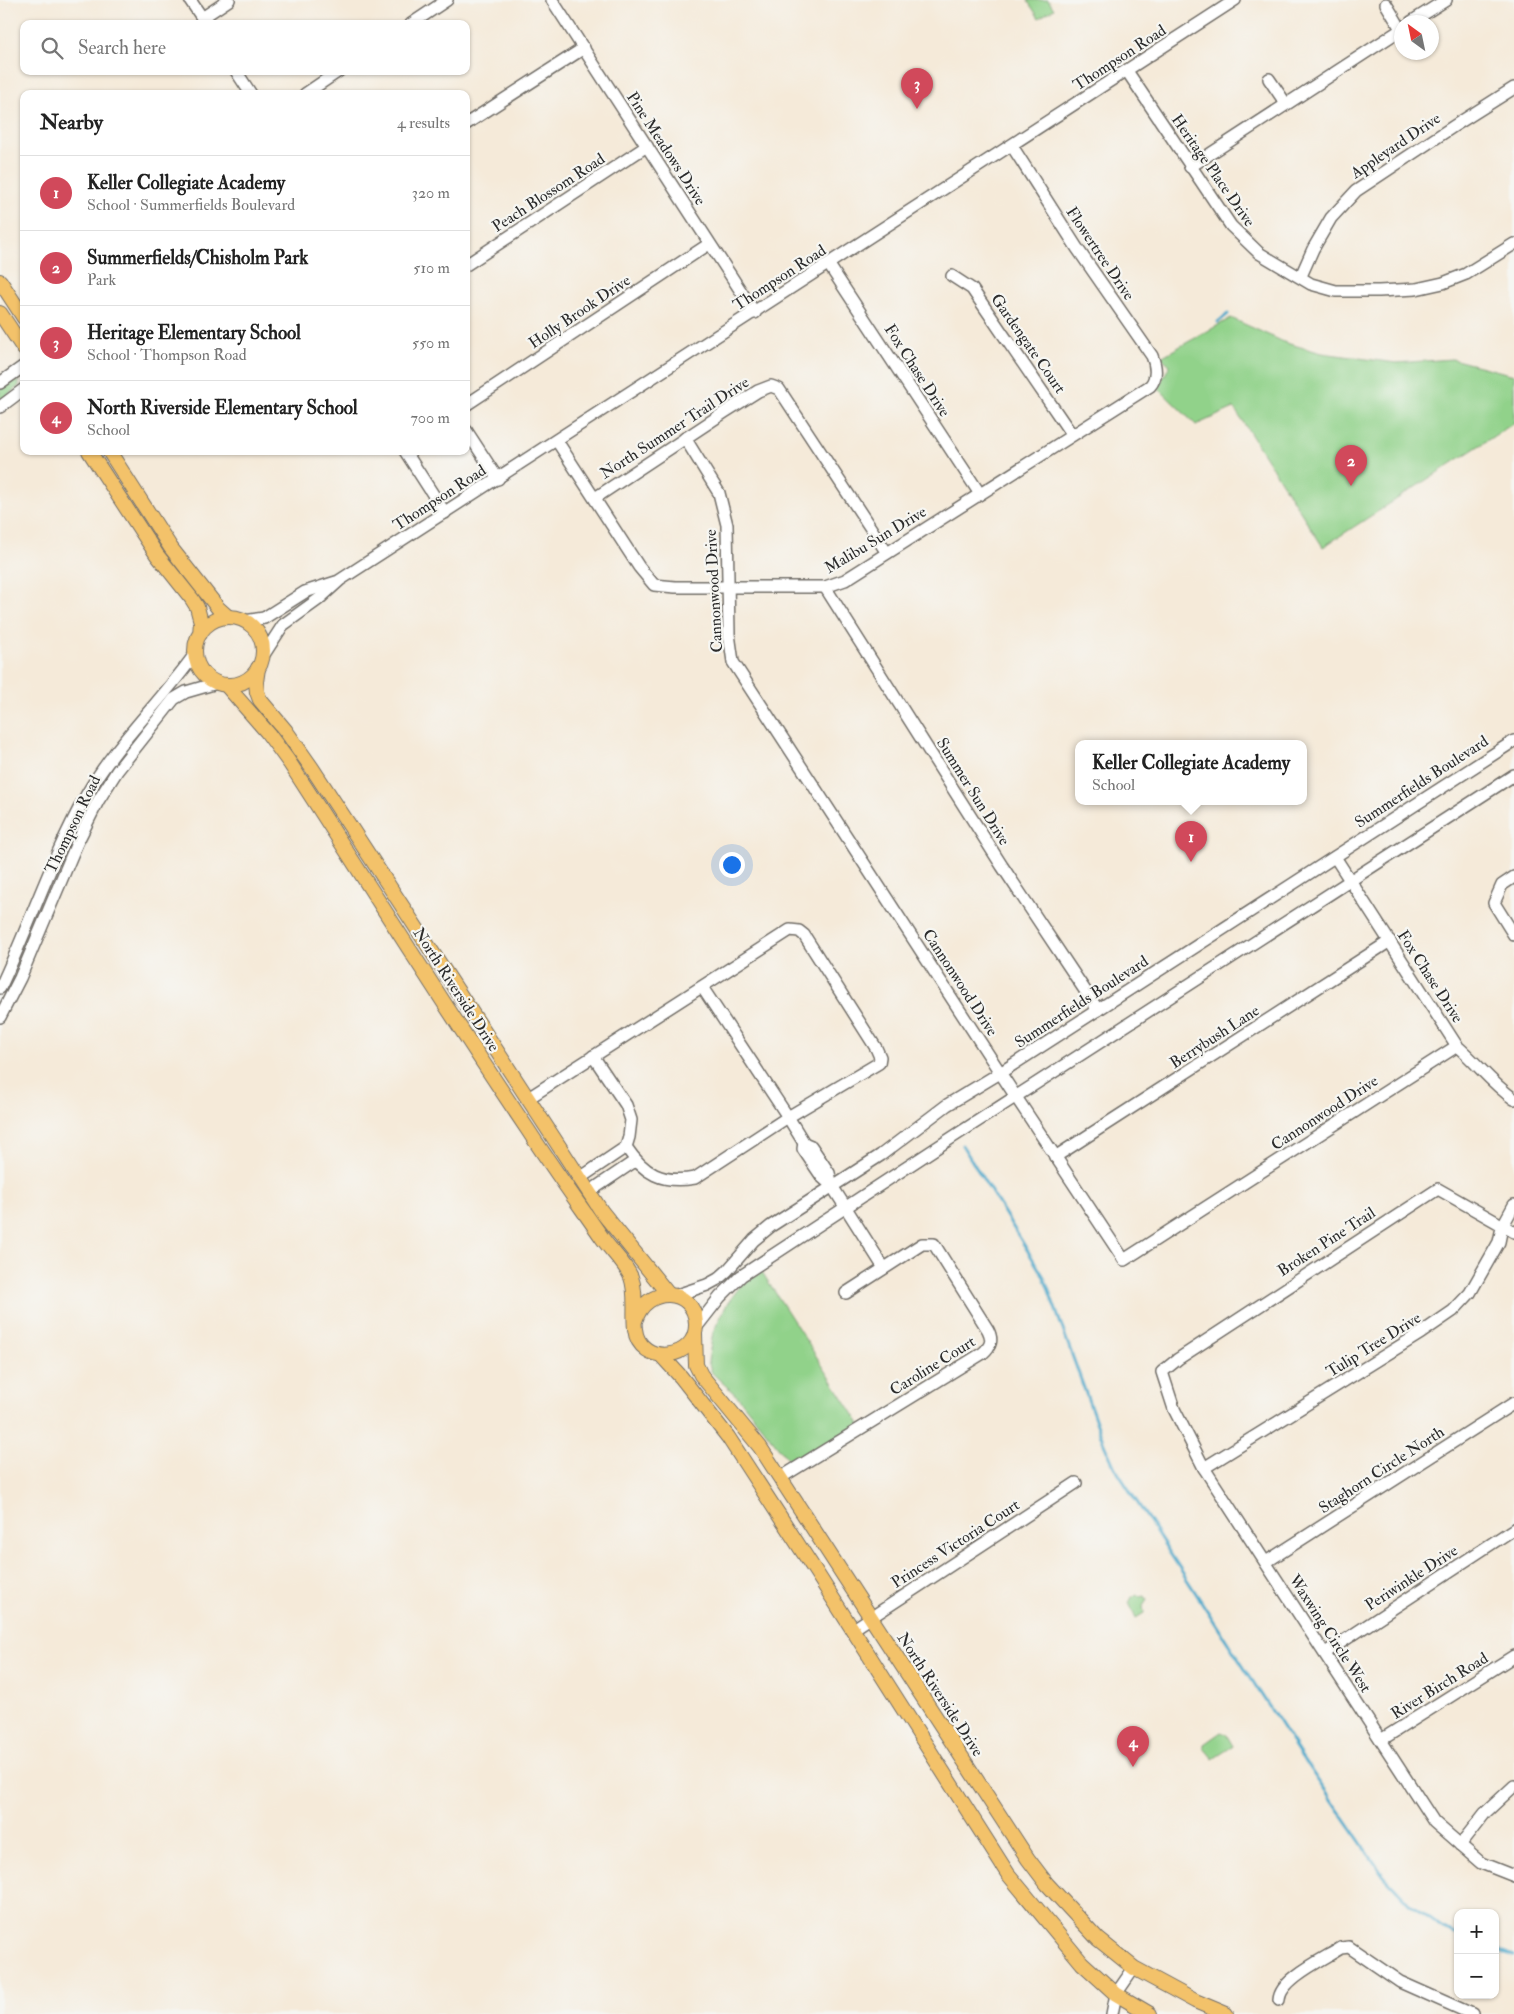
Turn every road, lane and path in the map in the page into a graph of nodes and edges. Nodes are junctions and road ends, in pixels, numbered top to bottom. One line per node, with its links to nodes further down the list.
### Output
1 (190, 0): 10 (street)
2 (229, 0): 11 (street)
3 (446, 0): 12 (street)
4 (552, 0): 14 (street, Pine Meadows Drive)
5 (1235, 0): 15 (street, Thompson Road)
6 (1446, 0): 8 (street)
7 (1386, 4): 9 (street)
8 (1422, 15)
9 (1394, 17)
10 (203, 20)
11 (205, 20)
12 (416, 20)
13 (1394, 34): 22 (street)
14 (584, 48): 23 (street); 24 (street, Pine Meadows Drive)
15 (1127, 71): 25 (street, Thompson Road); 26 (street, Heritage Place Drive)
16 (239, 75): 20 (street)
17 (333, 75): 21 (street)
18 (1269, 78): 22 (street)
19 (1514, 88): 32 (street, Appleyard Drive)
20 (248, 90)
21 (310, 90)
22 (1286, 104): 26 (street)
23 (470, 121)
24 (647, 146): 27 (street, Pine Meadows Drive); 29 (street, Peach Blossom Road)
25 (1012, 146): 30 (street, Thompson Road); 39 (street, Flowertree Drive)
26 (1190, 167): 32 (street, Heritage Place Drive)
27 (709, 244): 36 (street, Pine Meadows Drive); 42 (street, Holly Brook Drive)
28 (1514, 244): 32 (street, Heritage Place Drive)
29 (470, 262)
30 (829, 265): 36 (street, Thompson Road); 52 (street, Fox Chase Drive)
31 (952, 276): 44 (street, Gardengate Court)
32 (1301, 276)
33 (0, 281): 34 (main road)
34 (20, 312)
35 (0, 313): 37 (main road)
36 (755, 313): 47 (street, Thompson Road)
37 (20, 343)
38 (20, 369): 40 (street)
39 (1155, 380): 44 (street, Malibu Sun Drive)
40 (0, 382)
41 (20, 392): 43 (street)
42 (470, 402)
43 (0, 407)
44 (1072, 435): 52 (street, Malibu Sun Drive)
45 (470, 436): 51 (street)
46 (685, 438): 53 (street, North Summer Trail Drive); 55 (street, North Summer Trail Drive); 58 (street, Cannonwood Drive)
47 (557, 440): 51 (street, Thompson Road); 53 (street, Malibu Sun Drive)
48 (92, 455): 61 (main road)
49 (112, 455): 59 (main road)
50 (407, 455): 54 (street)
51 (498, 479): 54 (street, Thompson Road)
52 (980, 494): 55 (street, Malibu Sun Drive)
53 (595, 498): 58 (street, Malibu Sun Drive)
54 (445, 512): 56 (street, Thompson Road)
55 (887, 553): 57 (street, Malibu Sun Drive)
56 (340, 580): 60 (street, Thompson Road); 63 (street, Thompson Road)
57 (826, 587): 58 (street, Malibu Sun Drive); 81 (street, Summer Sun Drive)
58 (727, 588): 85 (street, Cannonwood Drive)
59 (228, 617): 60 (main road); 61 (main road)
60 (244, 621): 63 (main road, North Riverside Drive)
61 (200, 634): 62 (main road)
62 (195, 654): 64 (main road, North Riverside Drive); 66 (street, Thompson Road)
63 (260, 662): 64 (main road); 72 (main road, North Riverside Drive)
64 (221, 684): 67 (street, Thompson Road); 73 (main road, North Riverside Drive)
65 (1514, 741): 69 (street, Summerfields Boulevard)
66 (106, 763): 67 (street); 79 (street, Thompson Road)
67 (117, 770): 80 (street, Thompson Road)
68 (1514, 776): 71 (street)
69 (1335, 856): 71 (street, Fox Chase Drive); 81 (street, Summerfields Boulevard)
70 (1514, 877): 75 (street)
71 (1351, 881): 76 (street, Fox Chase Drive); 86 (street)
72 (412, 922): 73 (main road); 74 (main road, North Riverside Drive)
73 (399, 930): 77 (main road, North Riverside Drive)
74 (420, 934): 77 (main road); 87 (main road, North Riverside Drive)
75 (1514, 935)
76 (1390, 942): 83 (street, Fox Chase Drive); 91 (street, Berrybush Lane)
77 (406, 943): 103 (main road, North Riverside Drive)
78 (702, 987): 84 (street); 89 (street); 89 (street)
79 (0, 988): 80 (street)
80 (12, 996): 82 (street, Thompson Road)
81 (1098, 1010): 85 (street, Summerfields Boulevard)
82 (0, 1017)
83 (1457, 1046): 88 (street, Fox Chase Drive); 91 (street, Cannonwood Drive)
84 (593, 1056): 87 (street); 90 (street)
85 (1000, 1073): 86 (street, Cannonwood Drive); 94 (street, Summerfields Boulevard)
86 (1016, 1097): 91 (street, Cannonwood Drive); 97 (street)
87 (527, 1099): 93 (main road, North Riverside Drive)
88 (1514, 1099)
89 (788, 1117): 92 (street); 94 (street)
90 (626, 1147): 92 (street); 93 (street)
91 (1055, 1157)
92 (635, 1161): 95 (street)
93 (580, 1178): 95 (main road, North Riverside Drive)
94 (832, 1186): 97 (street); 102 (street, Summerfields Boulevard)
95 (589, 1192): 102 (main road, North Riverside Drive)
96 (1514, 1205): 98 (street, Tulip Tree Drive)
97 (846, 1207): 100 (street); 104 (street)
98 (1502, 1226): 99 (street, Broken Pine Trail); 106 (street, Broken Pine Trail); 108 (street, Tulip Tree Drive)
99 (1514, 1232)
100 (884, 1268): 101 (street, Caroline Court); 109 (street, Caroline Court)
101 (846, 1293)
102 (671, 1295): 103 (main road); 104 (main road, North Riverside Drive)
103 (635, 1321): 105 (main road, North Riverside Drive)
104 (695, 1331): 105 (main road); 109 (main road, North Riverside Drive)
105 (661, 1356): 114 (main road, North Riverside Drive)
106 (1162, 1372): 108 (street, Waxwing Circle West)
107 (1514, 1403): 112 (street, Staghorn Circle North)
108 (1204, 1468): 112 (street, Waxwing Circle West)
109 (780, 1478): 113 (main road, North Riverside Drive)
110 (1076, 1483): 113 (street, Princess Victoria Court)
111 (1514, 1529): 115 (street, Periwinkle Drive)
112 (1266, 1562): 115 (street, Waxwing Circle West)
113 (871, 1617): 114 (street, Princess Victoria Court); 121 (main road, North Riverside Drive)
114 (852, 1630): 122 (main road, North Riverside Drive)
115 (1325, 1653): 117 (street, Waxwing Circle West)
116 (1514, 1656): 117 (street, River Birch Road)
117 (1381, 1740): 119 (street, Waxwing Circle West)
118 (1514, 1786): 119 (street)
119 (1460, 1845): 120 (street, Waxwing Circle West)
120 (1514, 1876)
121 (1134, 1968): 122 (street); 126 (main road, North Riverside Drive)
122 (1116, 1994): 124 (street); 125 (main road, North Riverside Drive)
123 (1279, 2000): 127 (street)
124 (1112, 2014)
125 (1150, 2014)
126 (1226, 2014)
127 (1472, 2014)

